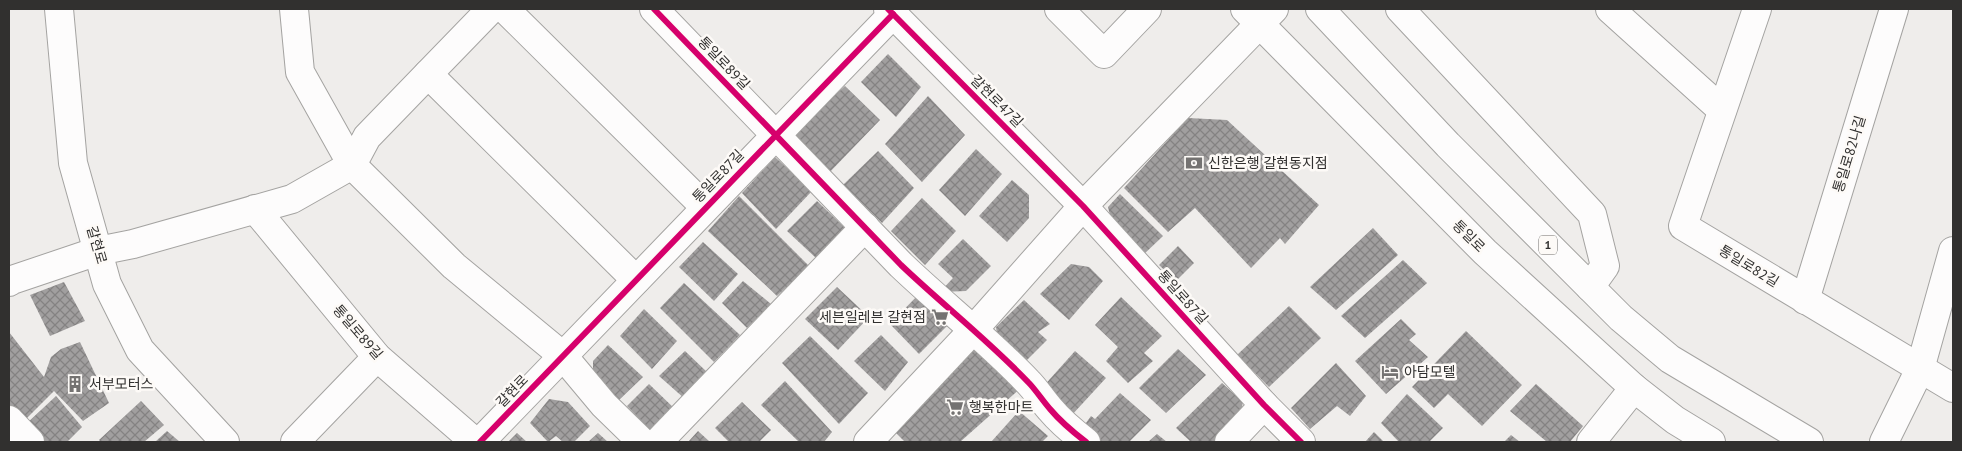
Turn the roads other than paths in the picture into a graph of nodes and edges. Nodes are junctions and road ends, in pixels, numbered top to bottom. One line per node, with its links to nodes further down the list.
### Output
1 (59, 9): 24 (street, 갈현로)
2 (294, 9): 18 (street)
3 (491, 9): 15 (street)
4 (505, 9): 20 (street)
5 (654, 9): 17 (street, 통일로89길)
6 (1059, 9): 7 (street)
7 (1147, 9)
8 (1320, 9): 27 (street, 1)
9 (1400, 9): 27 (street)
10 (1610, 9): 16 (street)
11 (1757, 9): 16 (street, 통일로82길)
12 (1894, 9): 28 (street, 통일로82나길)
13 (890, 11): 17 (street, 통일로87길); 19 (street, 갈현로47길)
14 (1260, 13): 19 (street); 33 (street, 통일로)
15 (428, 74): 18 (street); 25 (street)
16 (1722, 110): 28 (street, 통일로82길)
17 (775, 135): 20 (street, 통일로87길); 22 (street, 통일로89길)
18 (352, 165): 21 (street); 30 (street)
19 (1083, 206): 29 (street); 35 (street, 통일로87길)
20 (705, 207): 25 (street, 통일로87길)
21 (255, 209): 24 (street); 31 (street, 통일로89길)
22 (865, 227): 29 (street); 44 (street)
23 (1953, 251): 32 (street)
24 (92, 253): 26 (street); 39 (street, 갈현로)
25 (636, 280): 30 (street, 통일로87길)
26 (9, 282)
27 (1590, 287): 50 (street, 1)
28 (1805, 300): 32 (street, 통일로82길)
29 (974, 329): 37 (street); 45 (street)
30 (562, 356): 42 (street, 갈현로); 43 (street)
31 (377, 357): 40 (street); 41 (street, 통일로89길)
32 (1920, 369): 34 (street, 통일로82길); 51 (street)
33 (1634, 388): 48 (street); 49 (street, 통일로)
34 (1953, 388)
35 (1264, 405): 46 (street); 47 (street, 통일로87길)
36 (9, 420): 38 (street)
37 (1071, 438)
38 (30, 442)
39 (226, 442)
40 (296, 442)
41 (475, 442)
42 (480, 442)
43 (642, 442)
44 (658, 442)
45 (868, 442)
46 (1228, 442)
47 (1301, 442)
48 (1591, 442)
49 (1711, 442)
50 (1809, 442)
51 (1884, 442)

